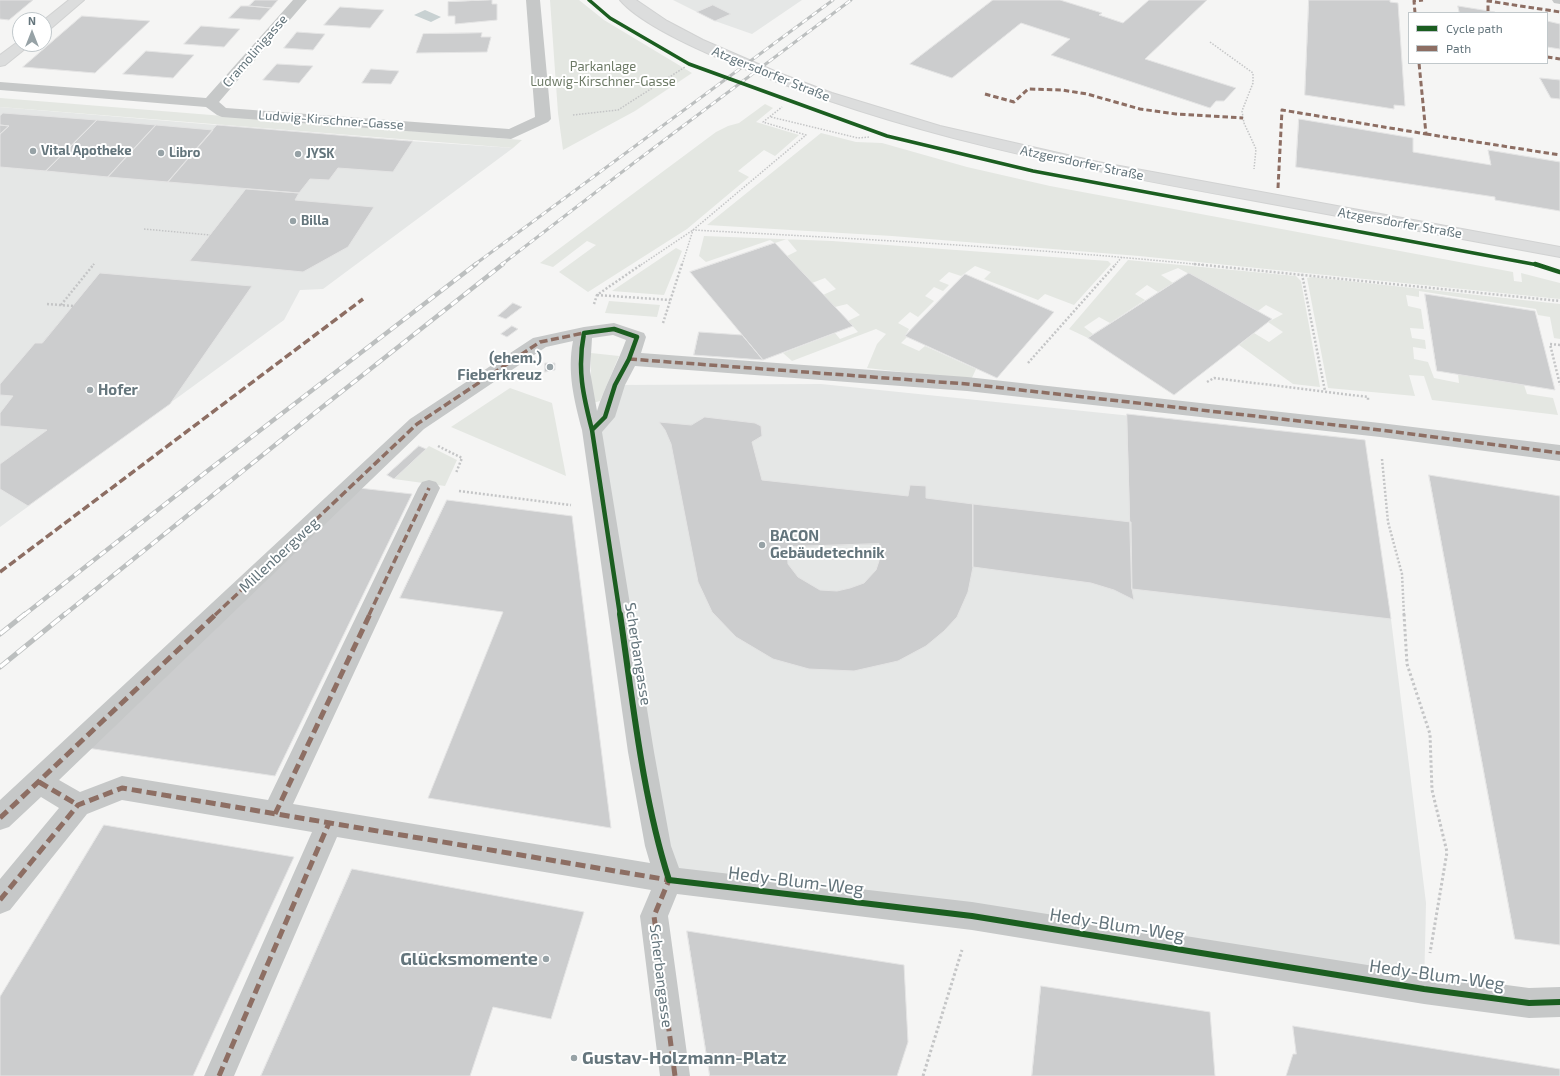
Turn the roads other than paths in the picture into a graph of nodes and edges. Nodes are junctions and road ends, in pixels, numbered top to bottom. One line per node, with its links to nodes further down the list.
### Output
1 (77, 0): 5 (street)
2 (300, 0): 9 (street, Cramolinigasse)
3 (533, 0): 9 (street, Ludwig-Kirschner-Gasse)
4 (628, 0): 10 (street, Atzgersdorfer Straße)
5 (52, 20)
6 (13, 52): 7 (street)
7 (0, 62)
8 (0, 86): 9 (street, Ludwig-Kirschner-Gasse)
9 (210, 103)
10 (1560, 252)
11 (584, 333): 12 (street); 13 (street, Scherbangasse); 16 (street, Millenbergweg)
12 (629, 359): 13 (street); 14 (street)
13 (592, 430): 21 (street, Scherbangasse)
14 (1560, 452)
15 (429, 488): 18 (street)
16 (39, 782): 17 (street); 19 (street, Millenbergweg)
17 (78, 806): 18 (street, Hedy-Blum-Weg); 22 (street)
18 (275, 814): 20 (street, Hedy-Blum-Weg)
19 (0, 818)
20 (329, 823): 21 (street, Hedy-Blum-Weg); 24 (street)
21 (669, 880): 23 (street, Hedy-Blum-Weg); 25 (street, Scherbangasse)
22 (0, 900)
23 (1560, 1002)
24 (219, 1076)
25 (675, 1076)

